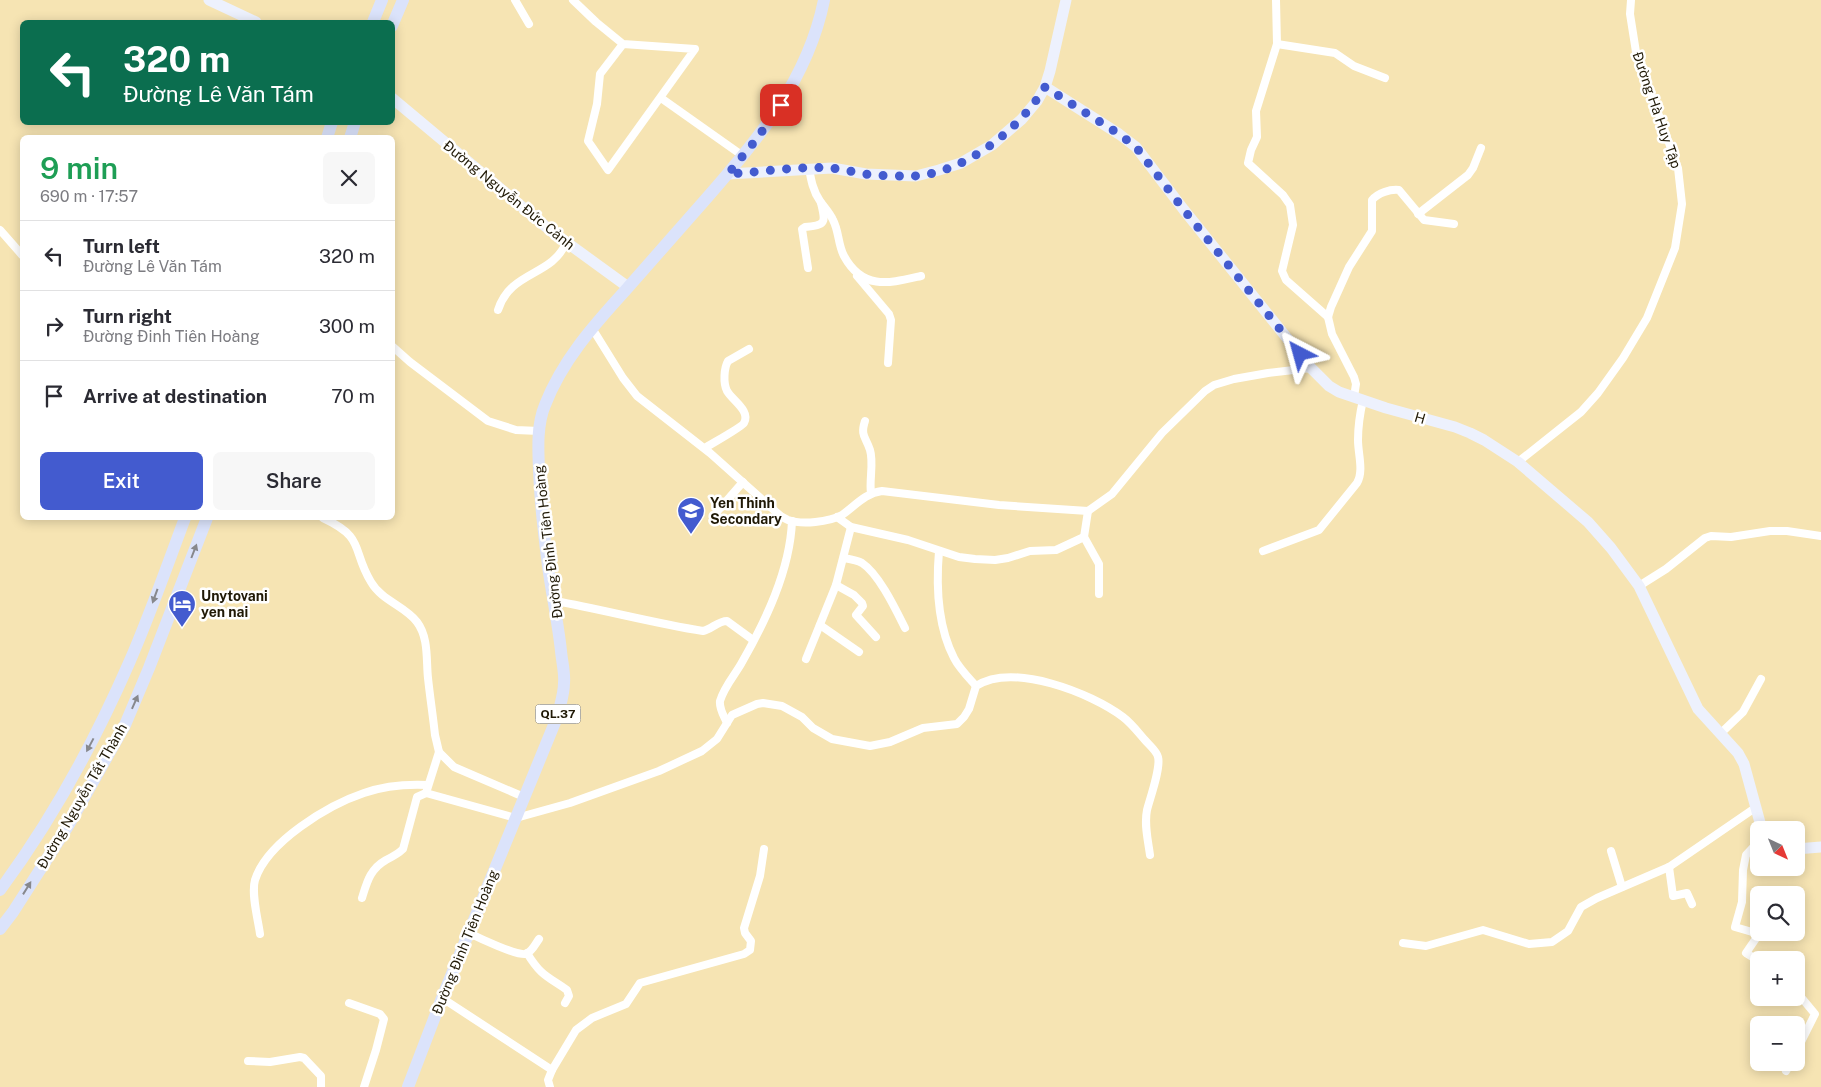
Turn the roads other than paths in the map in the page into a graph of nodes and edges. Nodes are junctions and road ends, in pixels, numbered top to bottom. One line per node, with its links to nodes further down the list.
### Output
1 (209, 0): 10 (street)
2 (382, 0): 11 (main road)
3 (403, 0): 12 (main road)
4 (515, 0): 13 (street)
5 (573, 0): 14 (street)
6 (824, 0): 21 (main road, Đường Đinh Tiên Hoàng / QL.37)
7 (1066, 0): 17 (street)
8 (1276, 0): 15 (street)
9 (1631, 0): 45 (street, Đường Hà Huy Tập)
10 (238, 18)
11 (374, 20)
12 (395, 20)
13 (529, 24)
14 (623, 44): 18 (street); 18 (street)
15 (1277, 44): 16 (street); 35 (street)
16 (1385, 78)
17 (1045, 87): 22 (street); 40 (street, H)
18 (661, 98): 21 (street)
19 (395, 100): 28 (street, Đường Nguyễn Đức Cảnh)
20 (1481, 148): 25 (street)
21 (743, 156): 23 (main road, Đường Đinh Tiên Hoàng / QL.37)
22 (809, 168): 23 (street); 24 (street)
23 (728, 174): 33 (main road, Đường Đinh Tiên Hoàng / QL.37)
24 (820, 201): 30 (street); 31 (street)
25 (1418, 214): 26 (street); 35 (street)
26 (1454, 224)
27 (0, 230): 29 (street)
28 (566, 243): 33 (street, Đường Nguyễn Đức Cảnh); 34 (street)
29 (20, 253)
30 (808, 268)
31 (854, 270): 32 (street); 39 (street)
32 (921, 276)
33 (628, 287): 36 (main road, Đường Đinh Tiên Hoàng / QL.37)
34 (498, 310)
35 (1328, 317): 41 (street)
36 (592, 328): 43 (main road, Đường Đinh Tiên Hoàng / QL.37); 44 (street)
37 (395, 349): 43 (street)
38 (749, 349): 44 (street)
39 (888, 363)
40 (1311, 368): 41 (street, H); 48 (street)
41 (1358, 398): 45 (street, H); 59 (street)
42 (865, 420): 47 (street)
43 (539, 431): 64 (main road, Đường Đinh Tiên Hoàng / QL.37)
44 (705, 448): 46 (street)
45 (1518, 462): 62 (street, H)
46 (743, 482): 49 (street); 54 (street)
47 (871, 494): 48 (street); 50 (street)
48 (1088, 511): 57 (street)
49 (715, 514)
50 (837, 517): 54 (street); 55 (street)
51 (184, 520): 66 (main road, Đường Nguyễn Tất Thành, one-way to 66)
52 (206, 520): 68 (main road, Đường Nguyễn Tất Thành, one-way to 52)
53 (327, 520): 77 (street)
54 (792, 521): 70 (street)
55 (851, 527): 58 (street); 60 (street)
56 (1821, 536): 62 (street)
57 (1084, 537): 58 (street); 63 (street)
58 (939, 551): 74 (street)
59 (1263, 551)
60 (844, 558): 61 (street); 67 (street)
61 (836, 585): 65 (street); 69 (street)
62 (1639, 586): 76 (street, H)
63 (1099, 594)
64 (555, 601): 70 (street); 79 (main road, Đường Đinh Tiên Hoàng / QL.37)
65 (820, 625): 71 (street); 72 (street)
66 (144, 626): 68 (main road); 91 (main road, Đường Nguyễn Tất Thành, one-way to 91)
67 (905, 628)
68 (162, 634): 94 (main road, Đường Nguyễn Tất Thành, one-way to 68)
69 (876, 637)
70 (753, 640): 75 (street)
71 (859, 652)
72 (806, 659)
73 (1762, 679): 76 (street)
74 (976, 686): 75 (street); 88 (street)
75 (727, 723): 81 (street)
76 (1720, 734): 80 (street, H)
77 (439, 752): 78 (street); 79 (street)
78 (427, 789): 81 (street); 92 (street); 96 (street)
79 (524, 797): 81 (main road, Đường Đinh Tiên Hoàng / QL.37)
80 (1755, 808): 82 (street, H); 89 (street)
81 (516, 818): 95 (main road, Đường Đinh Tiên Hoàng / QL.37)
82 (1759, 821)
83 (1821, 847): 84 (street)
84 (1805, 848)
85 (764, 850): 107 (street)
86 (1750, 851): 100 (street)
87 (1611, 852): 90 (street)
88 (1150, 856)
89 (1670, 866): 90 (street); 93 (street)
90 (1622, 887): 98 (street)
91 (0, 890)
92 (362, 898)
93 (1692, 904)
94 (0, 929)
95 (469, 933): 99 (street); 101 (main road, Đường Đinh Tiên Hoàng / QL.37)
96 (260, 934)
97 (539, 939): 99 (street)
98 (1403, 943)
99 (527, 954): 104 (street)
100 (1750, 955)
101 (442, 998): 107 (street); 110 (main road, Đường Đinh Tiên Hoàng / QL.37)
102 (1805, 1002): 105 (street)
103 (349, 1003): 109 (street)
104 (565, 1003)
105 (1805, 1034)
106 (248, 1061): 108 (street)
107 (552, 1070): 111 (street)
108 (321, 1087)
109 (364, 1087)
110 (408, 1087)
111 (550, 1087)

